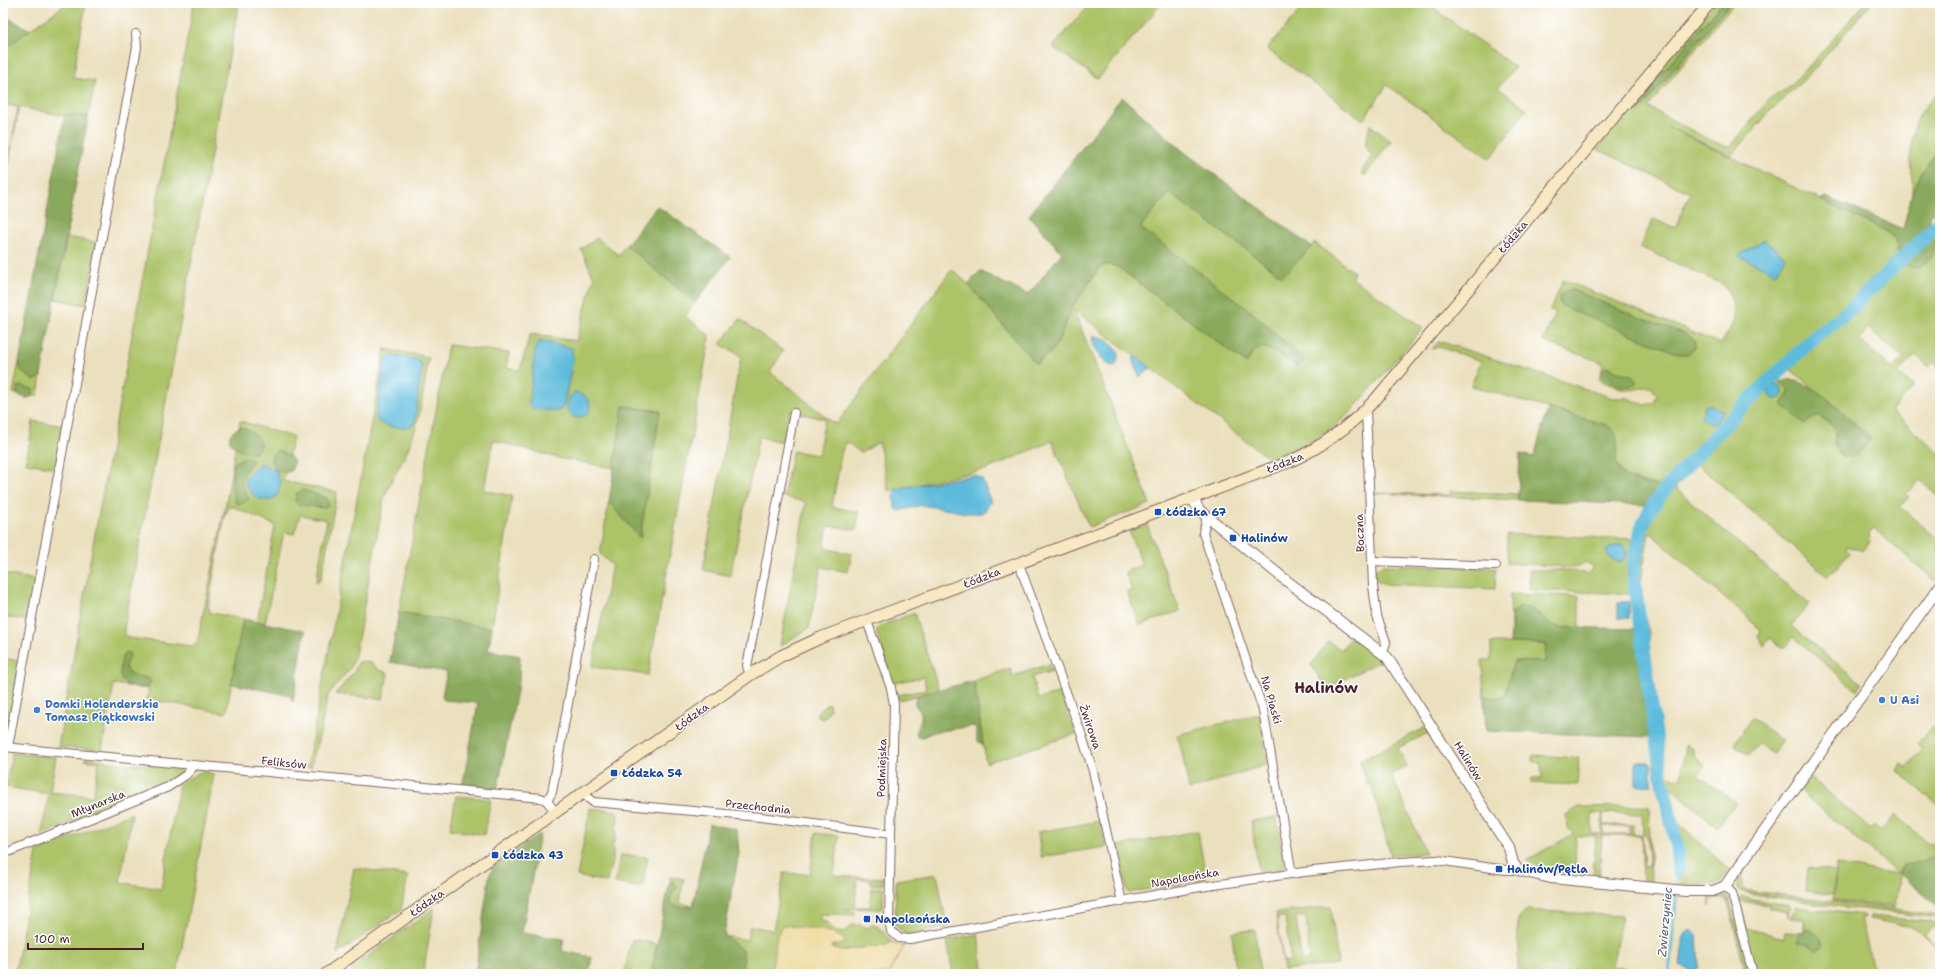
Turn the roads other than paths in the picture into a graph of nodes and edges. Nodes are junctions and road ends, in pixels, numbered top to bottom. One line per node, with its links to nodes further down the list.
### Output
1 (1710, 3): 3 (main road, Łódzka)
2 (136, 34): 15 (street)
3 (1366, 409): 5 (main road, Łódzka); 8 (street, Boczna)
4 (794, 413): 14 (street)
5 (1193, 499): 6 (street, Halinów); 9 (main road, Łódzka)
6 (1210, 520): 13 (street, Halinów); 25 (street, Na Piaski)
7 (594, 559): 18 (street)
8 (1372, 561): 10 (street); 13 (street, Boczna)
9 (1019, 564): 12 (main road, Łódzka); 27 (street, Żwirowa)
10 (1496, 566)
11 (1940, 586): 26 (street)
12 (867, 621): 14 (main road, Łódzka); 20 (street, Podmiejska)
13 (1383, 653): 22 (street, Halinów)
14 (750, 675): 17 (main road, Łódzka)
15 (5, 747): 16 (street, Feliksów)
16 (195, 765): 18 (street, Feliksów); 21 (street, Młynarska)
17 (583, 794): 19 (main road, Łódzka); 20 (street, Przechodnia)
18 (547, 802): 19 (street)
19 (556, 813): 29 (main road, Łódzka)
20 (891, 834): 28 (street, Podmiejska)
21 (3, 854)
22 (1512, 860): 23 (street); 24 (street, Halinów)
23 (1499, 869): 24 (street, Napoleońska); 25 (street, Napoleońska)
24 (1518, 870): 26 (street, Napoleońska)
25 (1292, 874): 27 (street, Napoleońska)
26 (1729, 890): 30 (street)
27 (1122, 902): 28 (street, Napoleońska)
28 (889, 919)
29 (326, 974)
30 (1753, 974)

